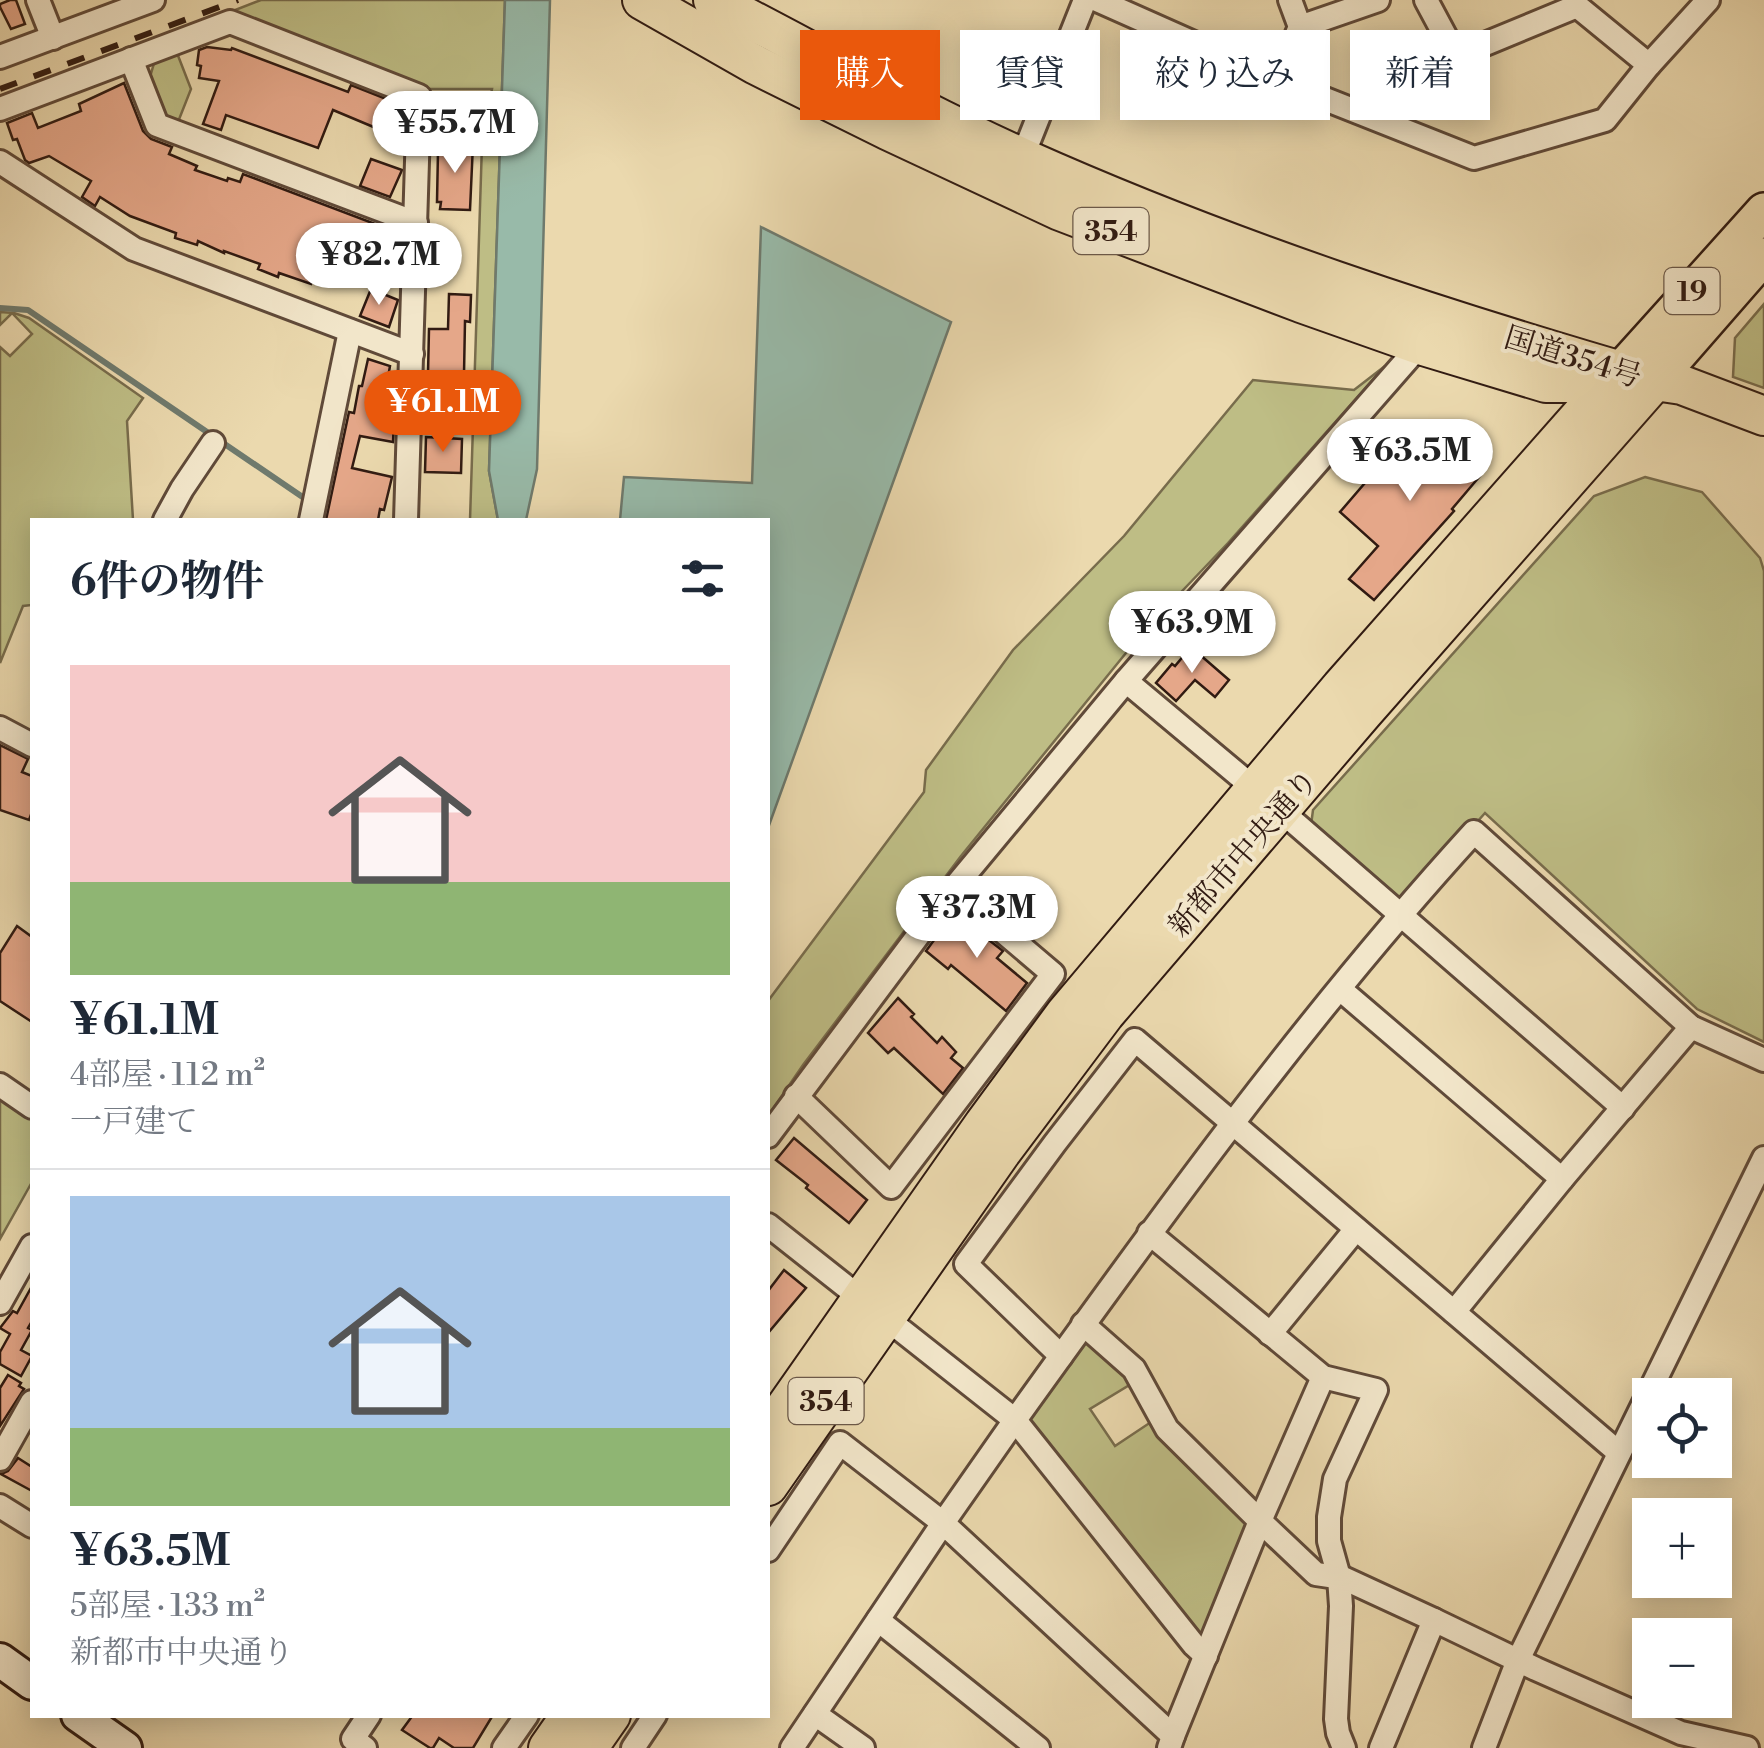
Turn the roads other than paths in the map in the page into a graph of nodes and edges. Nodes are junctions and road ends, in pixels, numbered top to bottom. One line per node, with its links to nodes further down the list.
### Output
1 (38, 0): 15 (street)
2 (153, 0): 15 (street)
3 (642, 0): 27 (highway, 国道354号 / 354)
4 (713, 0): 21 (highway, 国道354号 / 354)
5 (1084, 0): 21 (street)
6 (1096, 0): 13 (street)
7 (1290, 0): 12 (street)
8 (1378, 0): 12 (street)
9 (1426, 0): 11 (street)
10 (1708, 0): 18 (street)
11 (1576, 3): 18 (street)
12 (1300, 27): 14 (street)
13 (1164, 30)
14 (1299, 30)
15 (53, 38): 16 (street)
16 (0, 57)
17 (131, 59): 20 (street); 24 (street); 24 (street)
18 (1649, 64): 19 (street)
19 (1330, 101)
20 (0, 109)
21 (1022, 158): 29 (highway, 国道354号 / 354)
22 (0, 162): 26 (street)
23 (1764, 212): 29 (main road, 新都市中央通り / 19)
24 (416, 223): 28 (street)
25 (1764, 256): 29 (main road, 新都市中央通り / 19)
26 (350, 330): 28 (street); 33 (street)
27 (1420, 345): 29 (highway, 国道354号 / 354); 35 (street)
28 (412, 354): 34 (street)
29 (1627, 379): 30 (highway, 354); 38 (highway, 新都市中央通り / 354)
30 (1764, 416)
31 (213, 444): 32 (street)
32 (166, 518)
33 (311, 518)
34 (406, 518)
35 (1126, 680): 38 (street); 39 (street)
36 (0, 728): 37 (street)
37 (30, 743)
38 (1267, 799): 40 (street); 57 (highway, 新都市中央通り / 354)
39 (953, 889): 45 (street); 45 (street)
40 (1400, 914): 41 (street); 42 (street); 47 (street)
41 (1340, 989): 48 (street); 51 (street)
42 (1691, 1027): 43 (street); 47 (street)
43 (1764, 1060)
44 (0, 1086): 46 (street)
45 (796, 1096): 49 (street)
46 (30, 1106)
47 (1622, 1108): 51 (street)
48 (1232, 1124): 53 (street); 54 (street); 61 (street)
49 (770, 1133)
50 (1764, 1158): 66 (street)
51 (1562, 1179): 58 (street)
52 (770, 1226): 57 (street)
53 (1356, 1229): 58 (street); 60 (street)
54 (1149, 1233): 59 (street); 60 (street)
55 (30, 1250): 56 (street)
56 (0, 1304)
57 (872, 1308): 64 (street); 65 (highway, 新都市中央通り / 354); 68 (highway, 新都市中央通り / 354)
58 (1454, 1312): 66 (street)
59 (1083, 1324): 61 (street); 70 (street)
60 (1270, 1334): 62 (street)
61 (1061, 1356): 64 (street)
62 (1322, 1377): 70 (street); 74 (street)
63 (30, 1406): 67 (street)
64 (1015, 1420): 71 (street); 77 (street)
65 (770, 1430)
66 (1618, 1452): 79 (street)
67 (0, 1460)
68 (770, 1483)
69 (0, 1506): 72 (street)
70 (1260, 1521): 74 (street); 77 (street)
71 (943, 1523): 73 (street); 75 (street); 88 (street)
72 (30, 1525)
73 (770, 1547)
74 (1338, 1577): 76 (street); 98 (street)
75 (878, 1620): 81 (street); 97 (street)
76 (1434, 1620): 79 (street); 99 (street)
77 (1206, 1656): 88 (street)
78 (0, 1660): 80 (main road)
79 (1518, 1660): 100 (street); 101 (street)
80 (30, 1682)
81 (815, 1714): 95 (street); 96 (street)
82 (82, 1718): 89 (main road)
83 (367, 1718): 90 (street)
84 (525, 1718): 91 (street)
85 (568, 1718): 92 (highway)
86 (609, 1718): 93 (highway)
87 (653, 1718): 94 (street)
88 (1171, 1742)
89 (126, 1748)
90 (365, 1748)
91 (504, 1748)
92 (548, 1748)
93 (588, 1748)
94 (633, 1748)
95 (792, 1748)
96 (863, 1748)
97 (1038, 1748)
98 (1344, 1748)
99 (1381, 1748)
100 (1484, 1748)
101 (1747, 1748)

